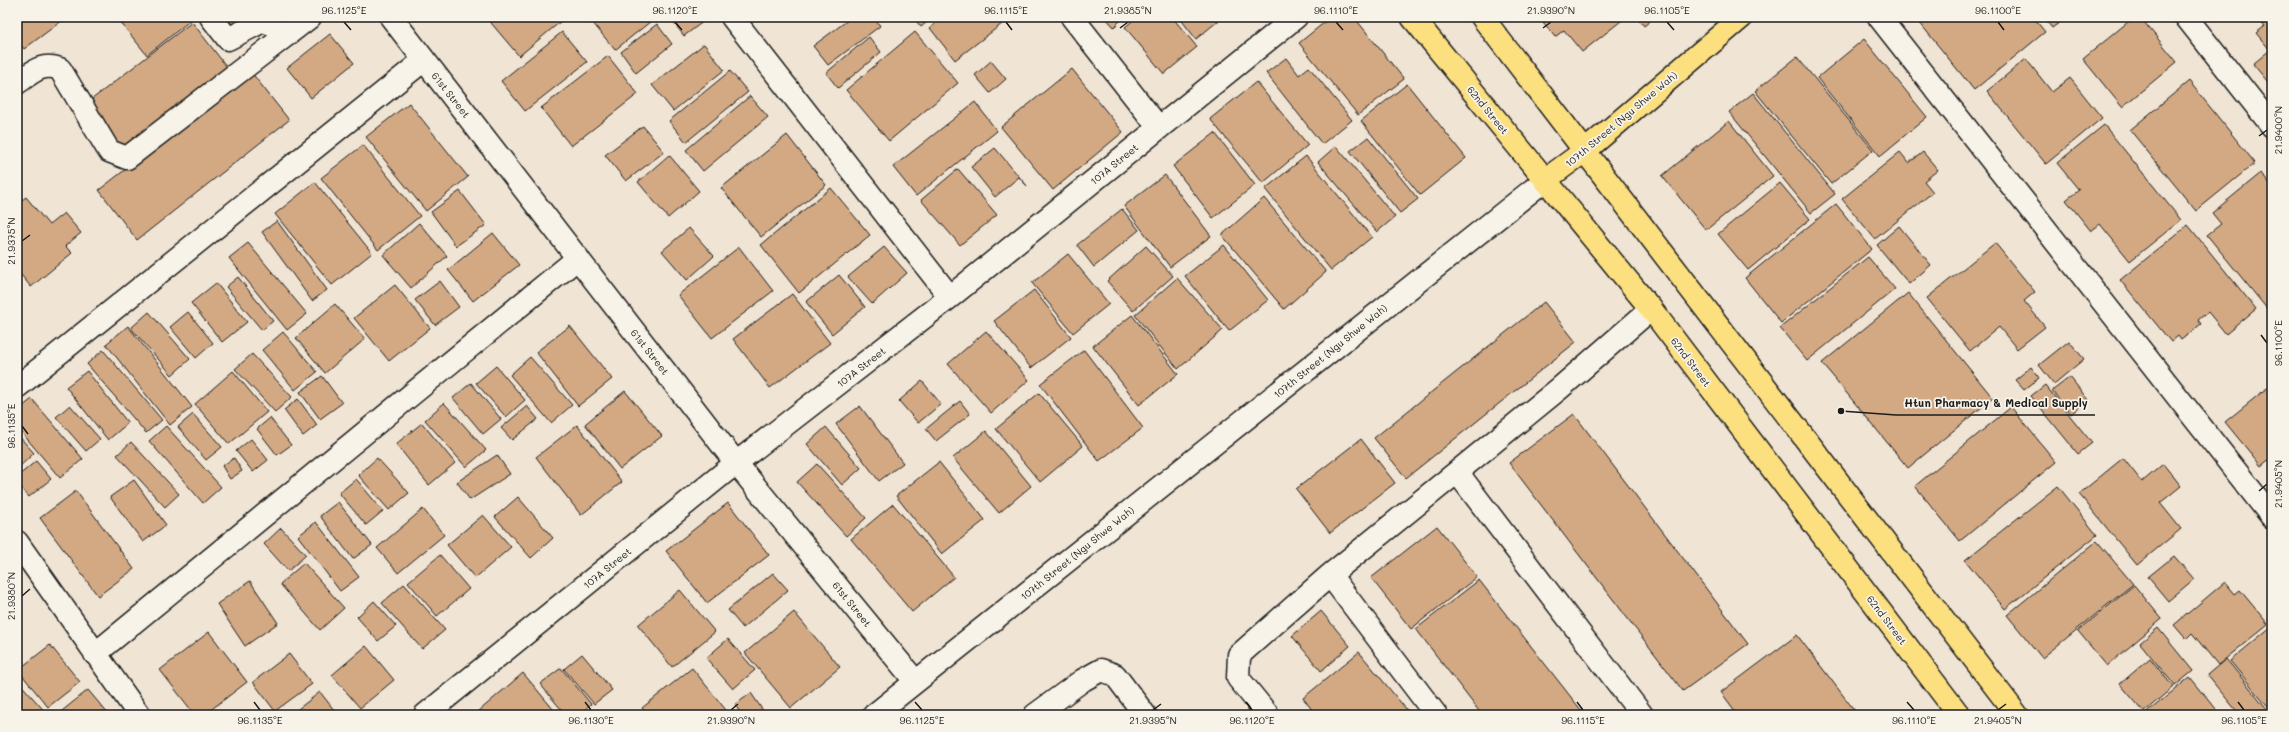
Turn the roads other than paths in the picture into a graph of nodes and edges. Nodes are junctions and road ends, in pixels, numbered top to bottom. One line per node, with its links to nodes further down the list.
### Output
1 (211, 17): 12 (street)
2 (310, 17): 12 (street)
3 (390, 17): 13 (street, 61st Street)
4 (732, 17): 20 (street)
5 (1072, 17): 16 (street)
6 (1296, 17): 16 (street, 107A Street)
7 (1412, 17): 18 (main road, 62nd Street)
8 (1482, 17): 17 (main road)
9 (1742, 17): 17 (main road, 107th Street (Ngu Shwe Wah))
10 (1879, 17): 25 (street)
11 (2186, 17): 15 (street)
12 (287, 35): 14 (street)
13 (424, 60): 19 (street, 61st Street); 22 (street)
14 (17, 83)
15 (2272, 126)
16 (1159, 128): 20 (street, 107A Street)
17 (1586, 150): 18 (main road, 107th Street (Ngu Shwe Wah)); 39 (main road)
18 (1545, 180): 21 (main road, 62nd Street); 29 (street, 107th Street (Ngu Shwe Wah))
19 (578, 258): 23 (street, 61st Street); 28 (street)
20 (950, 297): 23 (street, 107A Street)
21 (1651, 309): 24 (street); 38 (main road, 62nd Street)
22 (17, 387)
23 (736, 463): 29 (street, 61st Street); 31 (street, 107A Street)
24 (1457, 472): 27 (street); 37 (street)
25 (2272, 517)
26 (17, 542): 28 (street)
27 (1330, 575): 35 (street); 36 (street)
28 (95, 654): 30 (street)
29 (915, 681): 32 (street, 107th Street (Ngu Shwe Wah))
30 (139, 715)
31 (425, 715)
32 (874, 715)
33 (1035, 715): 34 (street)
34 (1145, 715)
35 (1268, 715)
36 (1436, 715)
37 (1642, 715)
38 (1960, 715)
39 (2017, 715)

